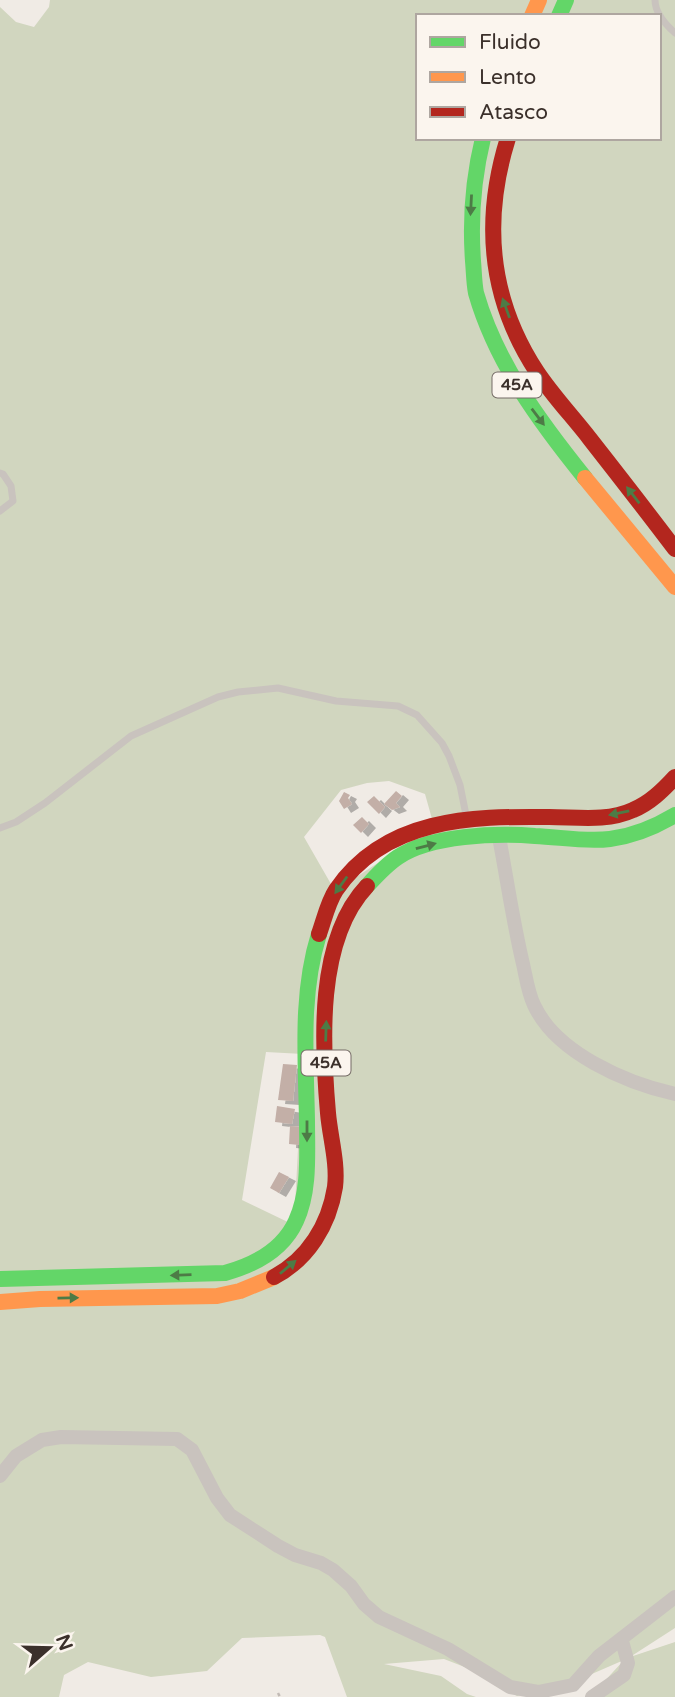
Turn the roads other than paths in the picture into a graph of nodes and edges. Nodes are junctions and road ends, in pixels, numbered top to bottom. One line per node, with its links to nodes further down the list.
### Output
1 (661, 16): 2 (lane)
2 (675, 33)
3 (482, 140): 8 (highway, 45A, one-way to 8)
4 (507, 140): 7 (highway, 45A, one-way to 4)
5 (0, 473): 6 (lane)
6 (0, 511)
7 (675, 549)
8 (675, 587)
9 (675, 777): 11 (highway, 45A, one-way to 11)
10 (675, 815): 13 (highway, 45A)
11 (467, 818): 12 (lane); 15 (highway, 45A, one-way to 15)
12 (0, 828)
13 (499, 837): 14 (street); 16 (highway, 45A, one-way to 13)
14 (675, 1094)
15 (0, 1279)
16 (0, 1303)
17 (0, 1476): 19 (street)
18 (675, 1597): 19 (street)
19 (622, 1641): 20 (street)
20 (592, 1697)

